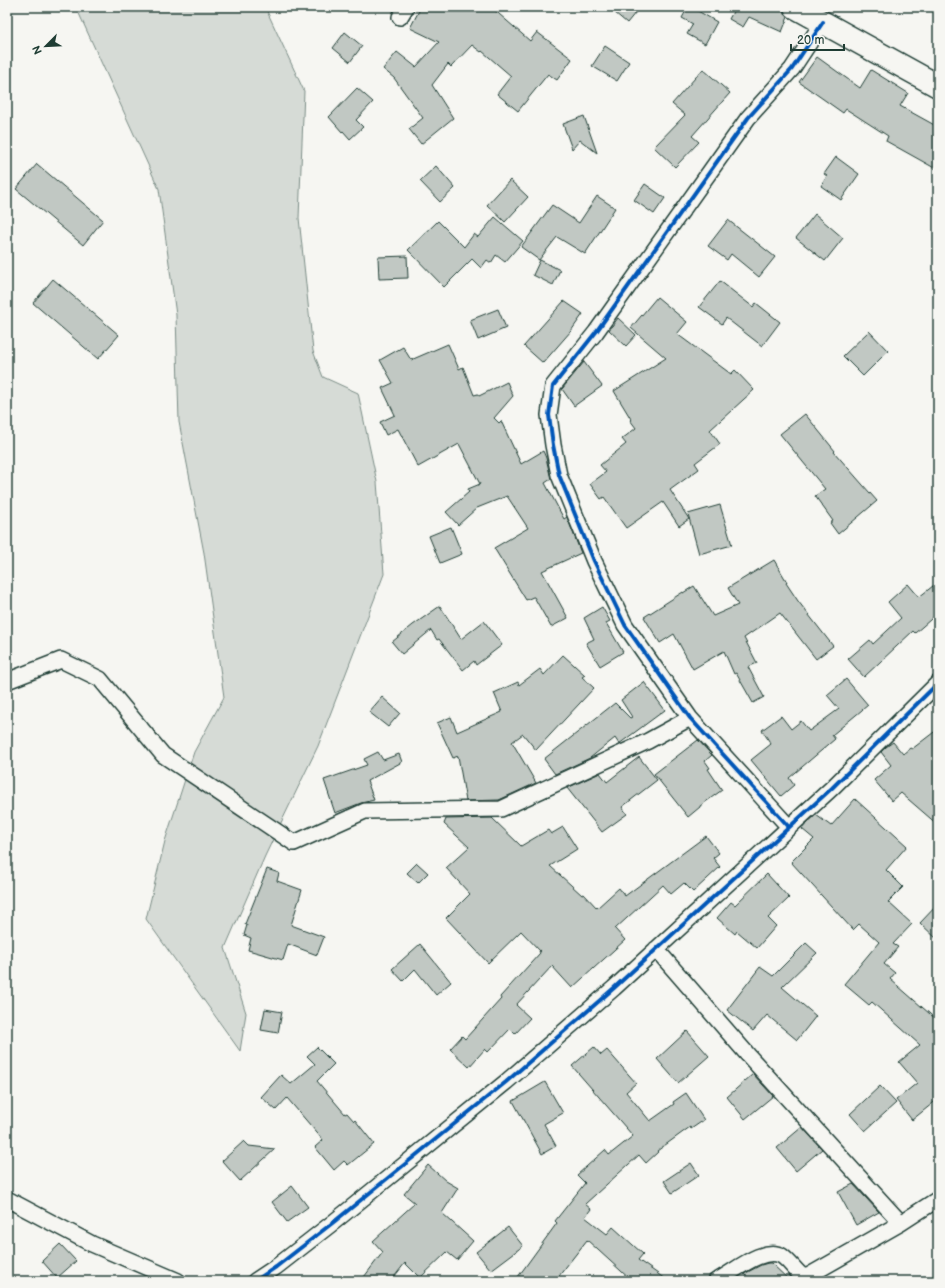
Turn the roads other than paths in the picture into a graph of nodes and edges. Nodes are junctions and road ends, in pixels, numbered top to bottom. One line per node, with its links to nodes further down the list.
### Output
1 (795, 7): 2 (highway)
2 (823, 22): 3 (highway); 6 (street)
3 (938, 86)
4 (7, 681): 6 (street)
5 (938, 683): 7 (street)
6 (690, 718): 7 (street)
7 (789, 827): 8 (street)
8 (656, 949): 11 (street); 13 (street)
9 (7, 1199): 12 (street)
10 (938, 1199): 11 (street)
11 (901, 1223): 14 (street)
12 (178, 1281)
13 (255, 1281)
14 (716, 1281)

